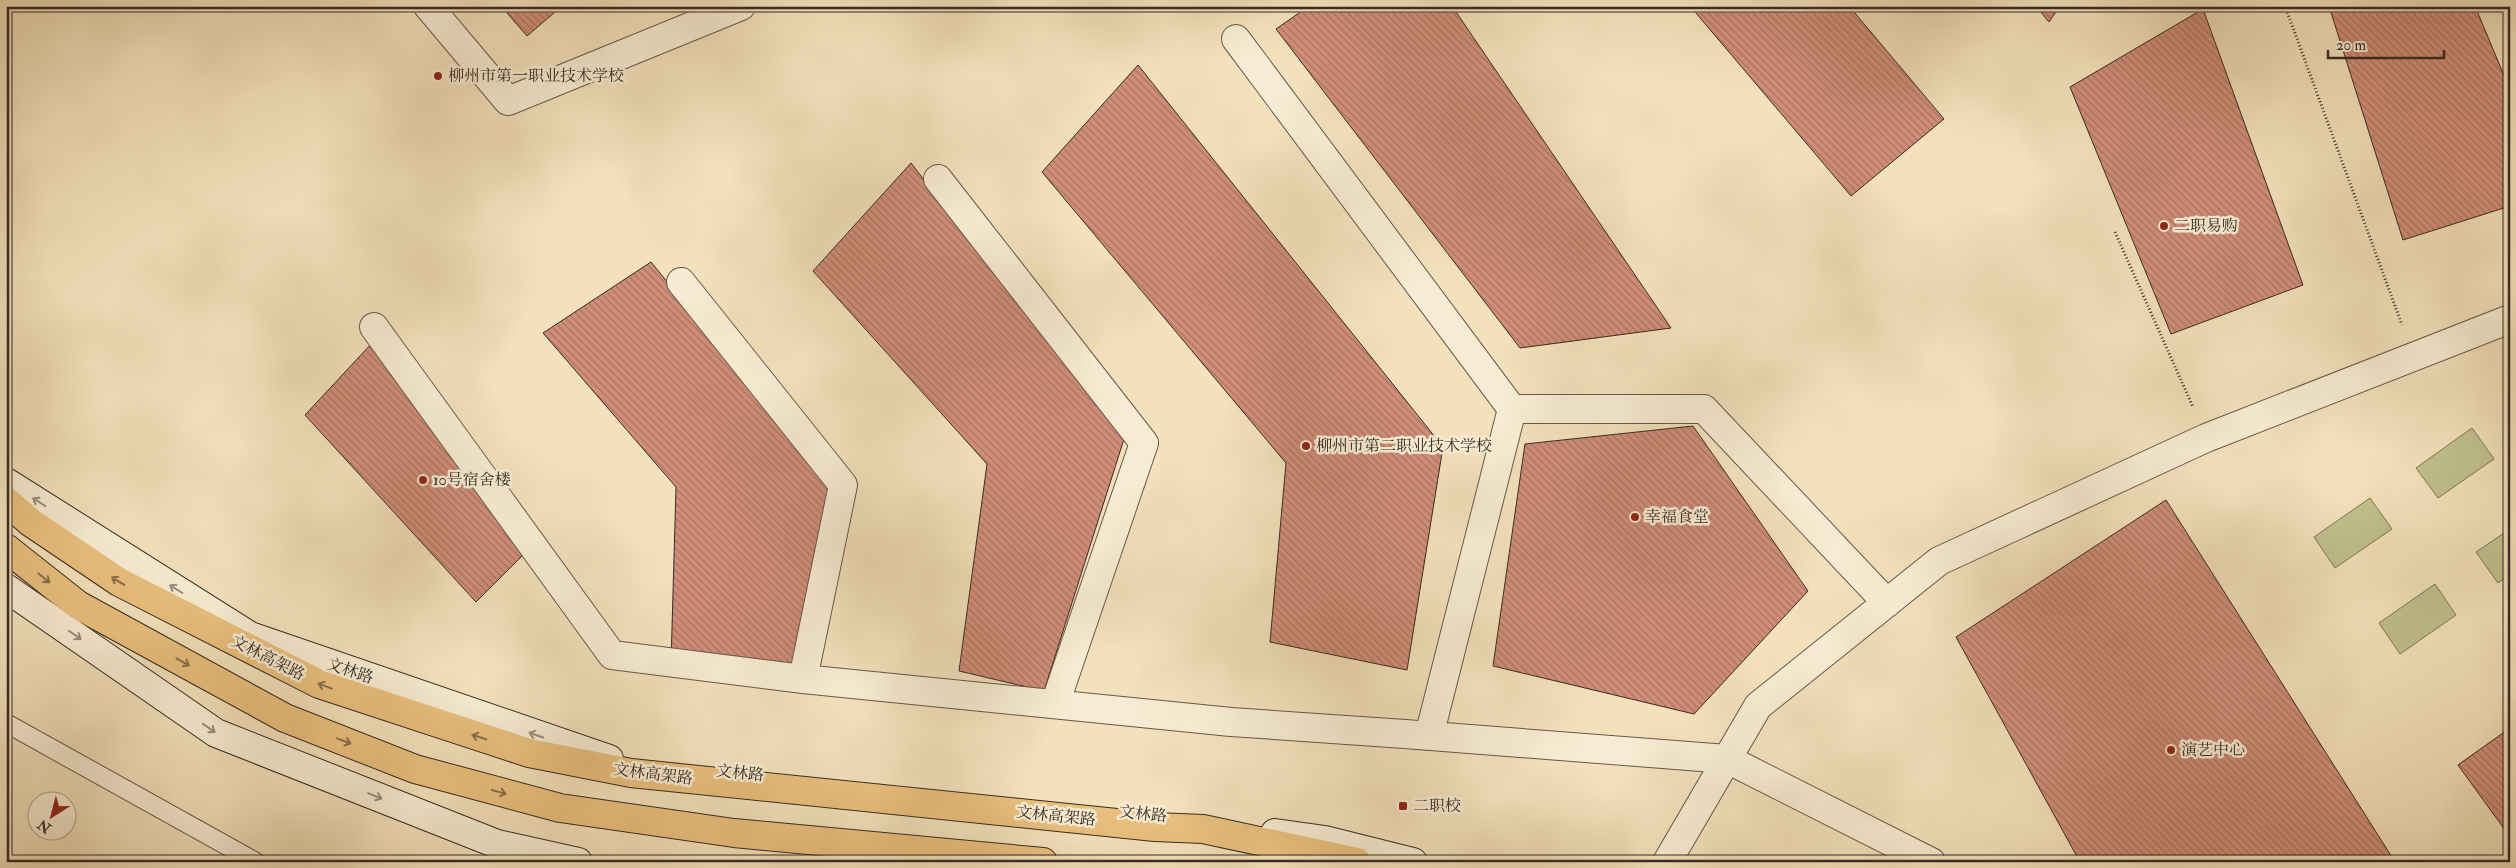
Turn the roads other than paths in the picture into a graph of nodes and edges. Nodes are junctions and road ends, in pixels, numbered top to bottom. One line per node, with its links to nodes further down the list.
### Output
1 (428, 6): 2 (street)
2 (741, 6)
3 (1236, 39): 8 (street)
4 (938, 179): 15 (street)
5 (680, 282): 14 (street)
6 (2510, 319): 13 (street)
7 (374, 327): 14 (street)
8 (1512, 409): 13 (street); 17 (street)
9 (6, 482): 23 (street, 文林路, one-way to 9)
10 (6, 501): 22 (highway, 文林高架路, one-way to 10)
11 (6, 548): 21 (highway, one-way to 21)
12 (6, 588): 20 (street, one-way to 20)
13 (1887, 602): 18 (street)
14 (804, 679): 15 (street)
15 (1055, 704): 17 (street)
16 (6, 723): 19 (lane)
17 (1429, 736): 18 (street)
18 (1727, 759): 24 (street); 25 (street)
19 (256, 862)
20 (578, 862)
21 (1043, 862)
22 (1357, 862)
23 (1413, 862)
24 (1667, 862)
25 (1931, 862)

